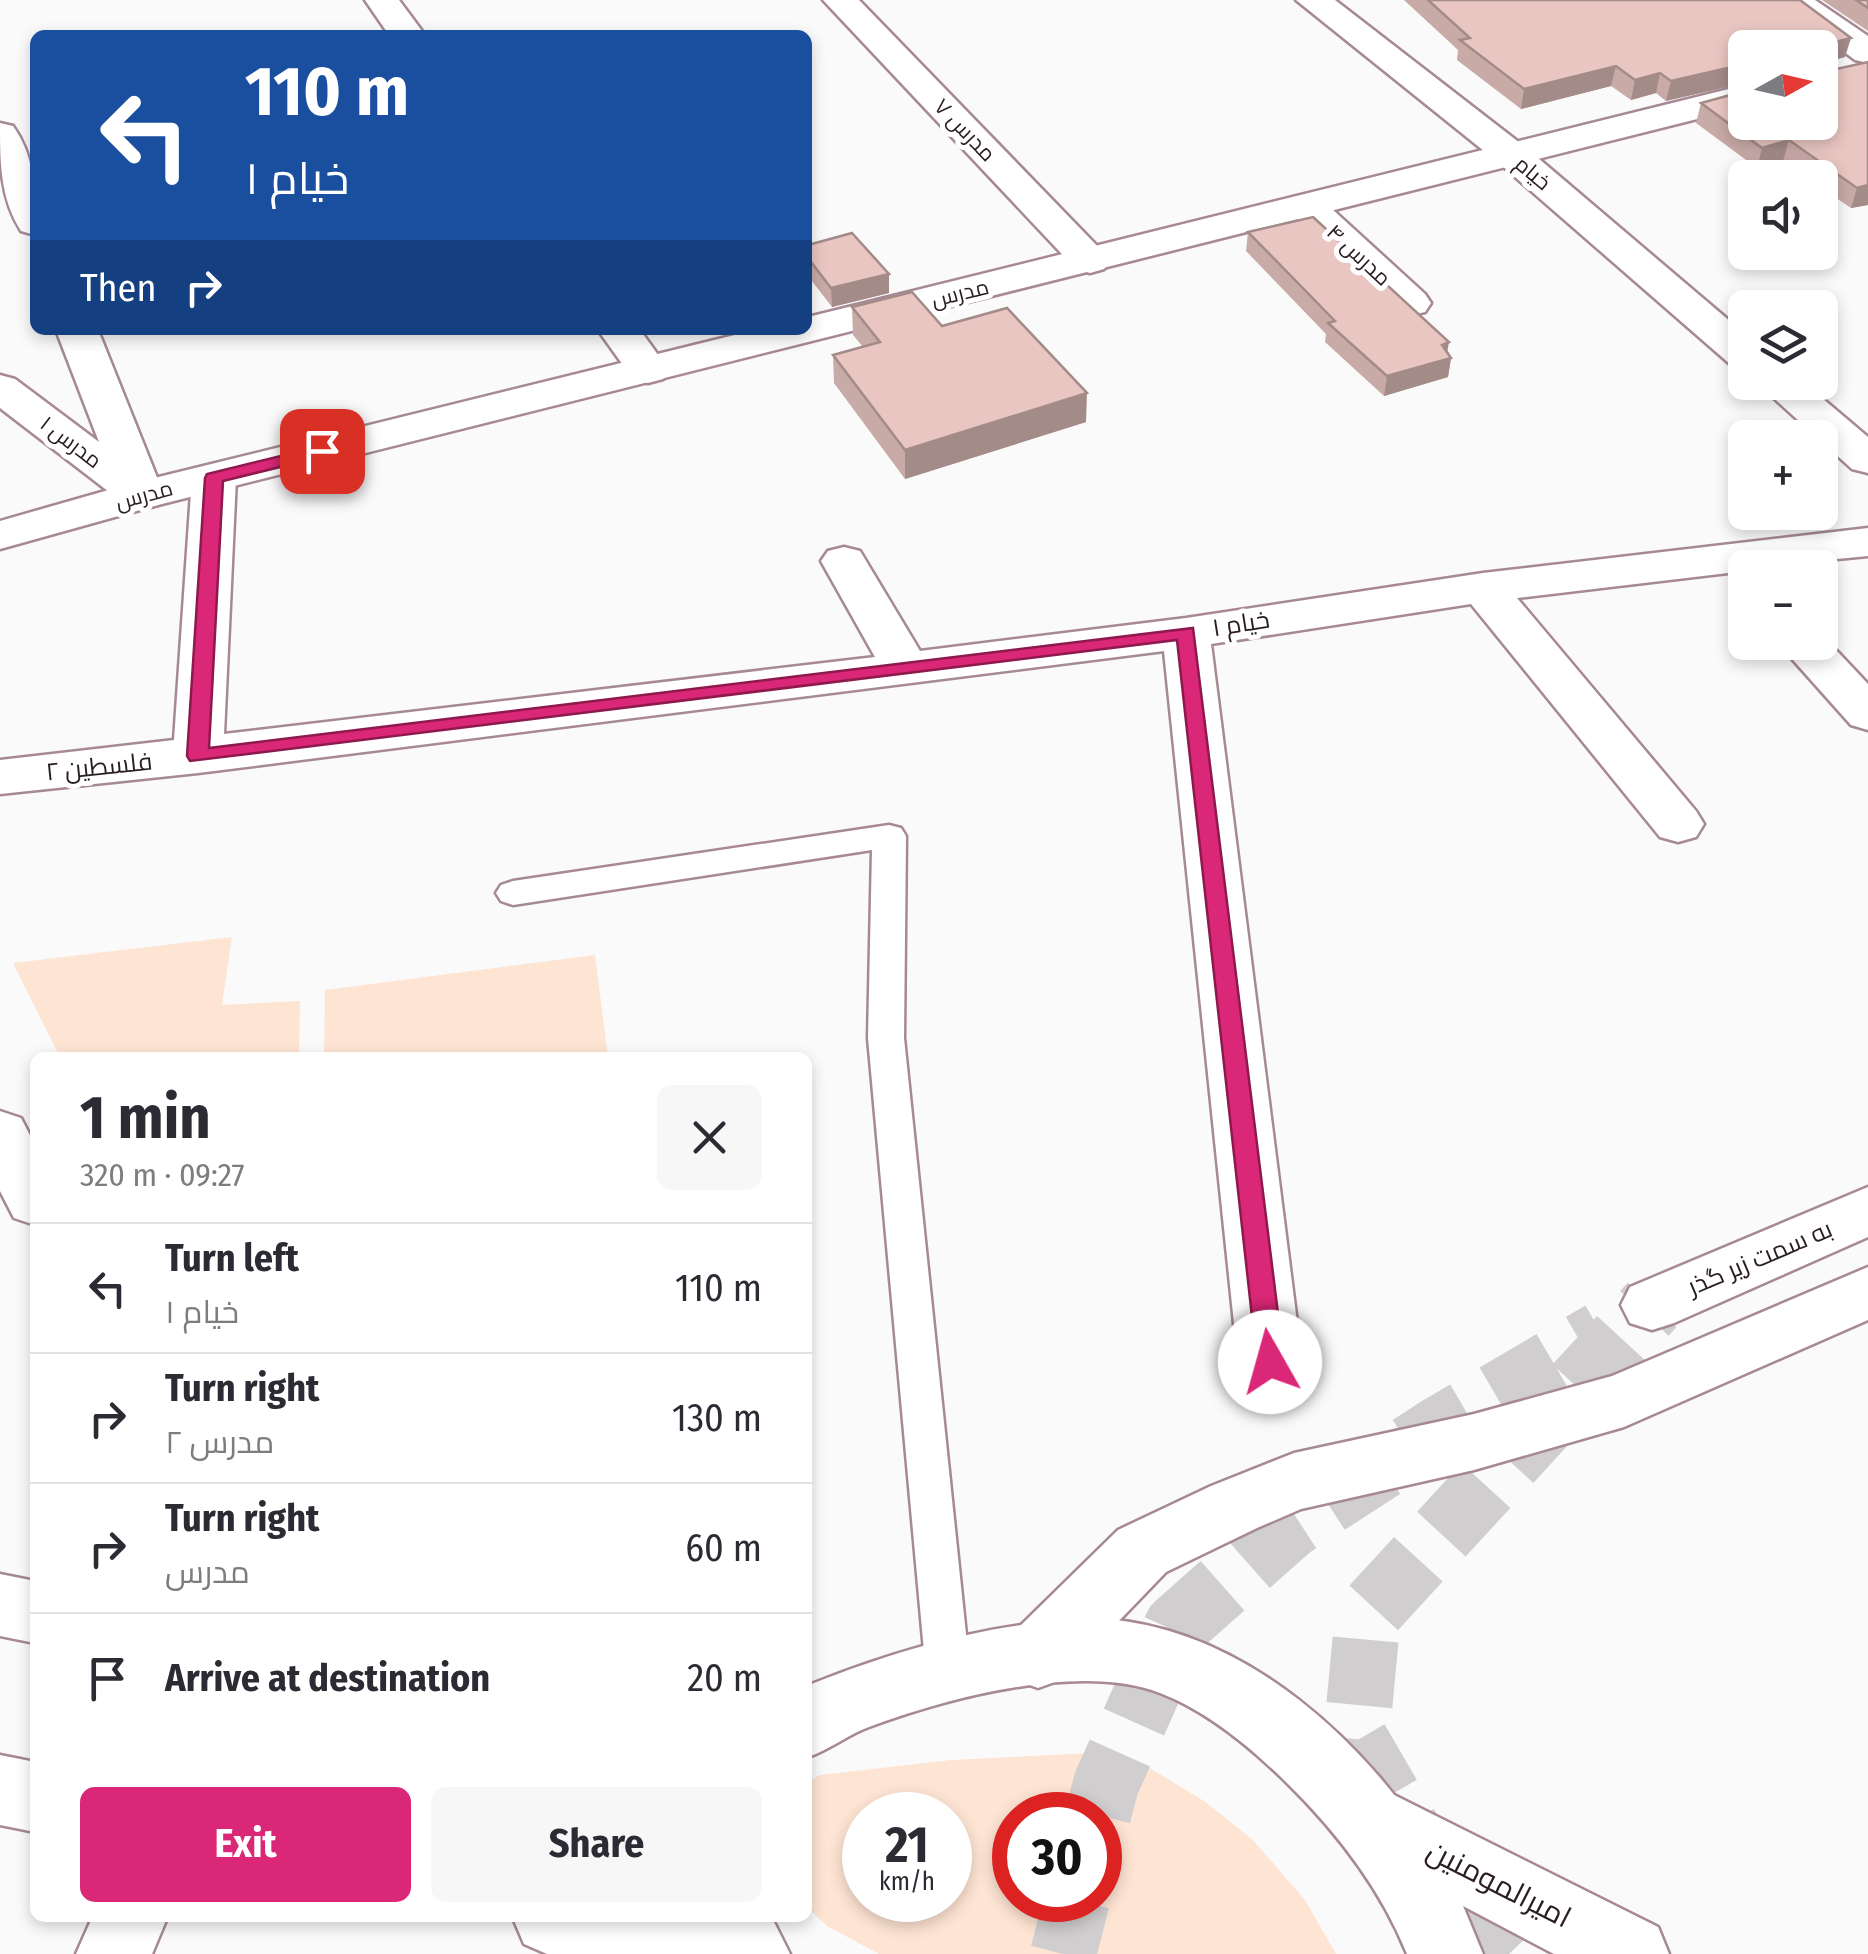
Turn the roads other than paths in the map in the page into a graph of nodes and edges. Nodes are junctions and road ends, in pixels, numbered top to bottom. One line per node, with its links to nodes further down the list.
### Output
1 (382, 0): 5 (street)
2 (840, 0): 12 (street, مدرس ۷)
3 (1313, 0): 9 (street, خیام)
4 (1792, 0): 6 (street)
5 (403, 30)
6 (1868, 52)
7 (1728, 100): 9 (street, مدرس)
8 (1, 137): 11 (street)
9 (1512, 155): 10 (street, مدرس); 18 (street, خیام)
10 (1307, 207): 12 (street, مدرس); 13 (street, مدرس ۴)
11 (30, 210)
12 (1090, 261): 14 (street, مدرس)
13 (1411, 303)
14 (812, 330)
15 (79, 335): 24 (street)
16 (623, 335): 19 (street)
17 (790, 335): 19 (street, مدرس)
18 (1728, 340)
19 (648, 370): 23 (street, مدرس)
20 (0, 388): 24 (street, مدرس ۱)
21 (1798, 400): 22 (street)
22 (1868, 460)
23 (214, 478): 24 (street, مدرس); 35 (street)
24 (142, 496): 25 (street, مدرس)
25 (0, 535)
26 (1868, 542): 27 (street, خیام ۱)
27 (1832, 550)
28 (844, 560): 33 (street)
29 (1728, 572): 30 (street, خیام ۱)
30 (1482, 588): 31 (street, خیام ۱); 37 (street)
31 (1186, 633): 33 (street, خیام ۱); 44 (street)
32 (1818, 660): 34 (street)
33 (906, 668): 35 (street, خیام ۱)
34 (1868, 714)
35 (198, 756): 36 (street, فلسطین ۲)
36 (0, 777)
37 (1678, 824)
38 (514, 892): 48 (lane)
39 (0, 1134): 40 (street)
40 (30, 1191)
41 (1868, 1212): 43 (street, به سمت زیر گذر)
42 (1868, 1292): 47 (street)
43 (1652, 1305)
44 (1270, 1362)
45 (0, 1605): 46 (street)
46 (30, 1611)
47 (1038, 1656): 48 (street); 53 (street)
48 (922, 1680): 49 (street); 50 (street)
49 (812, 1694)
50 (812, 1722)
51 (0, 1790): 52 (street)
52 (30, 1796)
53 (1366, 1816): 60 (street); 61 (street, امیرالمومنین)
54 (128, 1922): 57 (street)
55 (565, 1922): 58 (street)
56 (735, 1922): 59 (street)
57 (114, 1954)
58 (686, 1954)
59 (752, 1954)
60 (1445, 1954)
61 (1631, 1954)

